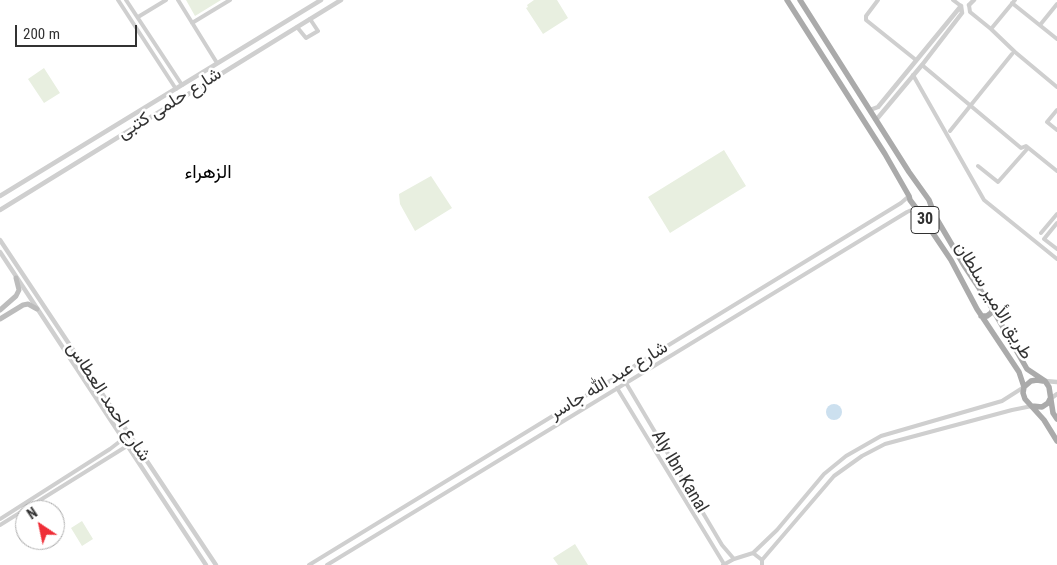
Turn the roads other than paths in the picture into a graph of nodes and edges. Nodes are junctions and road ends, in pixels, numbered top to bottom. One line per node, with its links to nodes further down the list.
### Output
1 (126, 0): 17 (street)
2 (166, 0): 17 (street)
3 (178, 0): 19 (street)
4 (230, 0): 19 (street)
5 (321, 0): 26 (street, شارع حلمى كتبى)
6 (341, 0): 18 (street, شارع حلمى كتبى)
7 (787, 0): 43 (main road, طريق الأمير سلطان / 30)
8 (800, 0): 33 (main road, طريق الأمير سلطان / 30)
9 (878, 0): 25 (street)
10 (953, 0): 16 (street)
11 (974, 0): 14 (street)
12 (120, 1): 31 (street)
13 (1014, 1): 20 (street); 22 (street)
14 (968, 3): 22 (street)
15 (1057, 4): 20 (street)
16 (961, 6): 25 (street); 27 (street)
17 (138, 17): 29 (street)
18 (310, 19): 21 (street, شارع حلمى كتبى); 21 (street)
19 (192, 23): 26 (street)
20 (1040, 25): 23 (street)
21 (297, 27): 45 (street, شارع حلمى كتبى)
22 (991, 29): 30 (street)
23 (1057, 39)
24 (1012, 54): 32 (street)
25 (916, 60): 33 (street)
26 (217, 63): 29 (street, شارع حلمى كتبى)
27 (922, 65): 28 (street); 32 (street)
28 (914, 75): 35 (street); 52 (street)
29 (182, 85): 31 (street, شارع حلمى كتبى)
30 (1057, 87)
31 (176, 89): 42 (street, شارع حلمى كتبى)
32 (971, 106): 37 (street); 38 (street)
33 (870, 110): 35 (main road, طريق الأمير سلطان / 30)
34 (1057, 110): 36 (street)
35 (876, 120): 41 (main road, طريق الأمير سلطان / 30)
36 (1057, 130)
37 (950, 131)
38 (1028, 148): 39 (street); 40 (street)
39 (978, 166)
40 (1057, 172)
41 (924, 192): 43 (main road); 55 (main road, طريق الأمير سلطان / 30)
42 (0, 196)
43 (909, 196): 44 (main road, طريق الأمير سلطان / 30); 93 (street, شارع عبد الله جاسر)
44 (916, 208): 58 (main road, طريق الأمير سلطان / 30); 65 (street, شارع عبد الله جاسر)
45 (0, 210)
46 (1056, 219): 47 (street); 49 (street)
47 (1041, 233)
48 (0, 240): 100 (street, شارع احمد العطاس)
49 (1057, 249)
50 (0, 252): 51 (street, شارع احمد العطاس)
51 (2, 259): 53 (street, شارع احمد العطاس)
52 (1057, 259)
53 (16, 278): 54 (main road); 57 (street, شارع احمد العطاس)
54 (14, 298): 56 (main road); 60 (main road)
55 (990, 303): 58 (main road); 59 (main road, طريق الأمير سلطان / 30)
56 (19, 307): 57 (main road); 62 (main road)
57 (37, 309): 79 (street, شارع احمد العطاس)
58 (977, 309): 61 (main road, طريق الأمير سلطان / 30)
59 (993, 309): 61 (main road); 63 (main road, طريق الأمير سلطان / 30)
60 (0, 310)
61 (981, 316): 67 (main road, طريق الأمير سلطان / 30)
62 (0, 318)
63 (1045, 381): 64 (street); 67 (main road); 70 (main road)
64 (1057, 382)
65 (626, 383): 66 (street, شارع عبد الله جاسر); 96 (street, Aly Ibn Kanal)
66 (617, 388): 94 (street, شارع عبد الله جاسر); 98 (street)
67 (1024, 388): 69 (street); 71 (main road, طريق الأمير سلطان / 30)
68 (1057, 394): 70 (street)
69 (1004, 399): 72 (street); 73 (street)
70 (1050, 399): 71 (main road); 76 (main road)
71 (1032, 406): 73 (street); 81 (main road, طريق الأمير سلطان / 30)
72 (975, 408): 74 (street); 75 (street)
73 (1008, 411): 75 (street)
74 (949, 416): 77 (street); 78 (street)
75 (978, 419): 77 (street)
76 (1057, 419)
77 (951, 426): 80 (street)
78 (901, 430): 80 (street); 83 (street)
79 (123, 439): 82 (street, شارع احمد العطاس); 89 (street)
80 (904, 439): 84 (street)
81 (1057, 441)
82 (127, 446): 90 (street); 99 (street, شارع احمد العطاس)
83 (863, 446): 84 (street); 85 (street)
84 (867, 453): 86 (street)
85 (838, 462): 86 (street); 87 (street)
86 (844, 469): 88 (street)
87 (810, 491): 88 (street); 91 (street)
88 (817, 496): 92 (street)
89 (0, 519)
90 (0, 525)
91 (780, 526): 92 (street); 95 (street)
92 (786, 531): 97 (street)
93 (360, 534): 94 (street); 101 (street, شارع عبد الله جاسر)
94 (364, 542): 102 (street, شارع عبد الله جاسر)
95 (752, 553): 96 (street); 97 (street)
96 (734, 559): 98 (street)
97 (762, 560): 103 (street)
98 (723, 564)
99 (206, 565)
100 (216, 565)
101 (309, 565)
102 (327, 565)
103 (762, 565)

